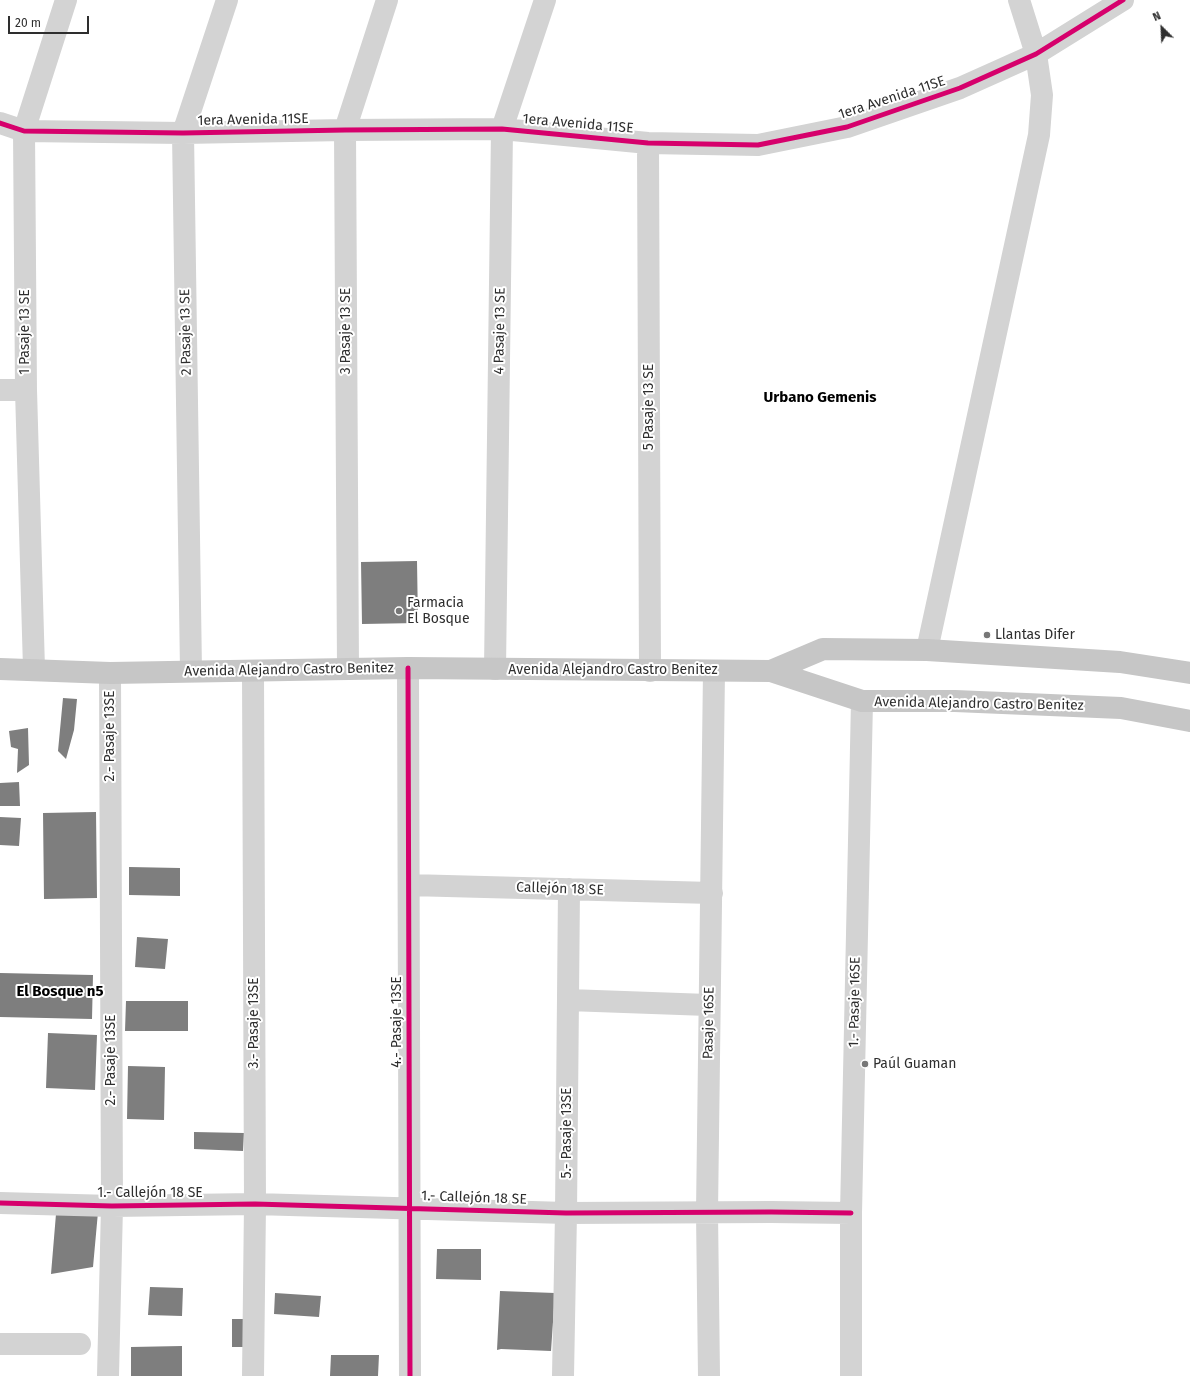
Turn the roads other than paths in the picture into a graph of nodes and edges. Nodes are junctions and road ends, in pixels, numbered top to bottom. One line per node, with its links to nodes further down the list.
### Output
1 (66, 0): 11 (street, 1 Pasaje 13 SE)
2 (227, 0): 12 (street, 2 Pasaje 13 SE)
3 (388, 0): 10 (street, 3 Pasaje 13 SE)
4 (545, 0): 9 (street, 4 Pasaje 13 SE)
5 (1019, 0): 7 (street)
6 (1123, 0): 7 (street, 1era Avenida 11SE)
7 (1036, 54): 13 (street, 1era Avenida 11SE); 16 (street)
8 (0, 123): 11 (street, 1era Avenida 11SE)
9 (502, 129): 10 (street, 1era Avenida 11SE); 13 (street, 1era Avenida 11SE); 21 (street, 4 Pasaje 13 SE)
10 (345, 130): 12 (street, 1era Avenida 11SE); 20 (street, 3 Pasaje 13 SE)
11 (24, 131): 12 (street, 1era Avenida 11SE); 15 (street, 1 Pasaje 13 SE)
12 (183, 133): 22 (street, 2 Pasaje 13 SE)
13 (648, 143): 24 (street, 5 Pasaje 13 SE)
14 (0, 390): 15 (street)
15 (26, 390): 19 (street, 1 Pasaje 13 SE)
16 (927, 650): 26 (main road, Avenida Alejandro Castro Benitez); 28 (main road, Avenida Alejandro Castro Benitez)
17 (408, 668): 20 (main road, Avenida Alejandro Castro Benitez); 21 (main road, Avenida Alejandro Castro Benitez); 31 (street, 4.- Pasaje 13SE)
18 (0, 669): 19 (main road, Avenida Alejandro Castro Benitez)
19 (34, 669): 27 (main road, Avenida Alejandro Castro Benitez)
20 (348, 669): 23 (main road, Avenida Alejandro Castro Benitez)
21 (495, 669): 24 (main road, Avenida Alejandro Castro Benitez)
22 (191, 671): 23 (main road, Avenida Alejandro Castro Benitez); 27 (main road, Avenida Alejandro Castro Benitez)
23 (253, 671): 37 (street, 3.- Pasaje 13SE)
24 (650, 671): 25 (main road, Avenida Alejandro Castro Benitez)
25 (714, 671): 26 (main road, Avenida Alejandro Castro Benitez); 33 (street, Pasaje 16SE)
26 (771, 671): 29 (main road, Avenida Alejandro Castro Benitez)
27 (110, 673): 38 (street, 2.- Pasaje 13SE)
28 (1190, 673)
29 (862, 701): 30 (main road, Avenida Alejandro Castro Benitez); 41 (street, 1.- Pasaje 16SE)
30 (1190, 721)
31 (409, 885): 32 (street, Callejón 18 SE); 39 (street, 4.- Pasaje 13SE)
32 (569, 889): 33 (street, Callejón 18 SE); 34 (street, 5.- Pasaje 13SE)
33 (712, 893): 35 (street, Pasaje 16SE)
34 (568, 1000): 35 (street); 42 (street, 5.- Pasaje 13SE)
35 (708, 1005): 40 (street, Pasaje 16SE)
36 (0, 1203): 38 (street, 1.- Callejón 18 SE)
37 (255, 1204): 38 (street, 1.- Callejón 18 SE); 39 (street, 1.- Callejón 18 SE); 46 (street, 3.- Pasaje 13SE)
38 (112, 1206): 45 (street, 2.- Pasaje 13SE)
39 (411, 1208): 42 (street, 1.- Callejón 18 SE); 47 (street, 4.- Pasaje 13SE)
40 (707, 1212): 41 (street, 1.- Callejón 18 SE); 42 (street, 1.- Callejón 18 SE); 49 (street, Pasaje 16SE)
41 (851, 1213): 50 (street, 1.- Pasaje 16SE)
42 (566, 1214): 48 (street, 5.- Pasaje 13SE)
43 (0, 1344): 44 (street)
44 (80, 1344)
45 (108, 1376)
46 (253, 1376)
47 (410, 1376)
48 (563, 1376)
49 (709, 1376)
50 (851, 1376)

